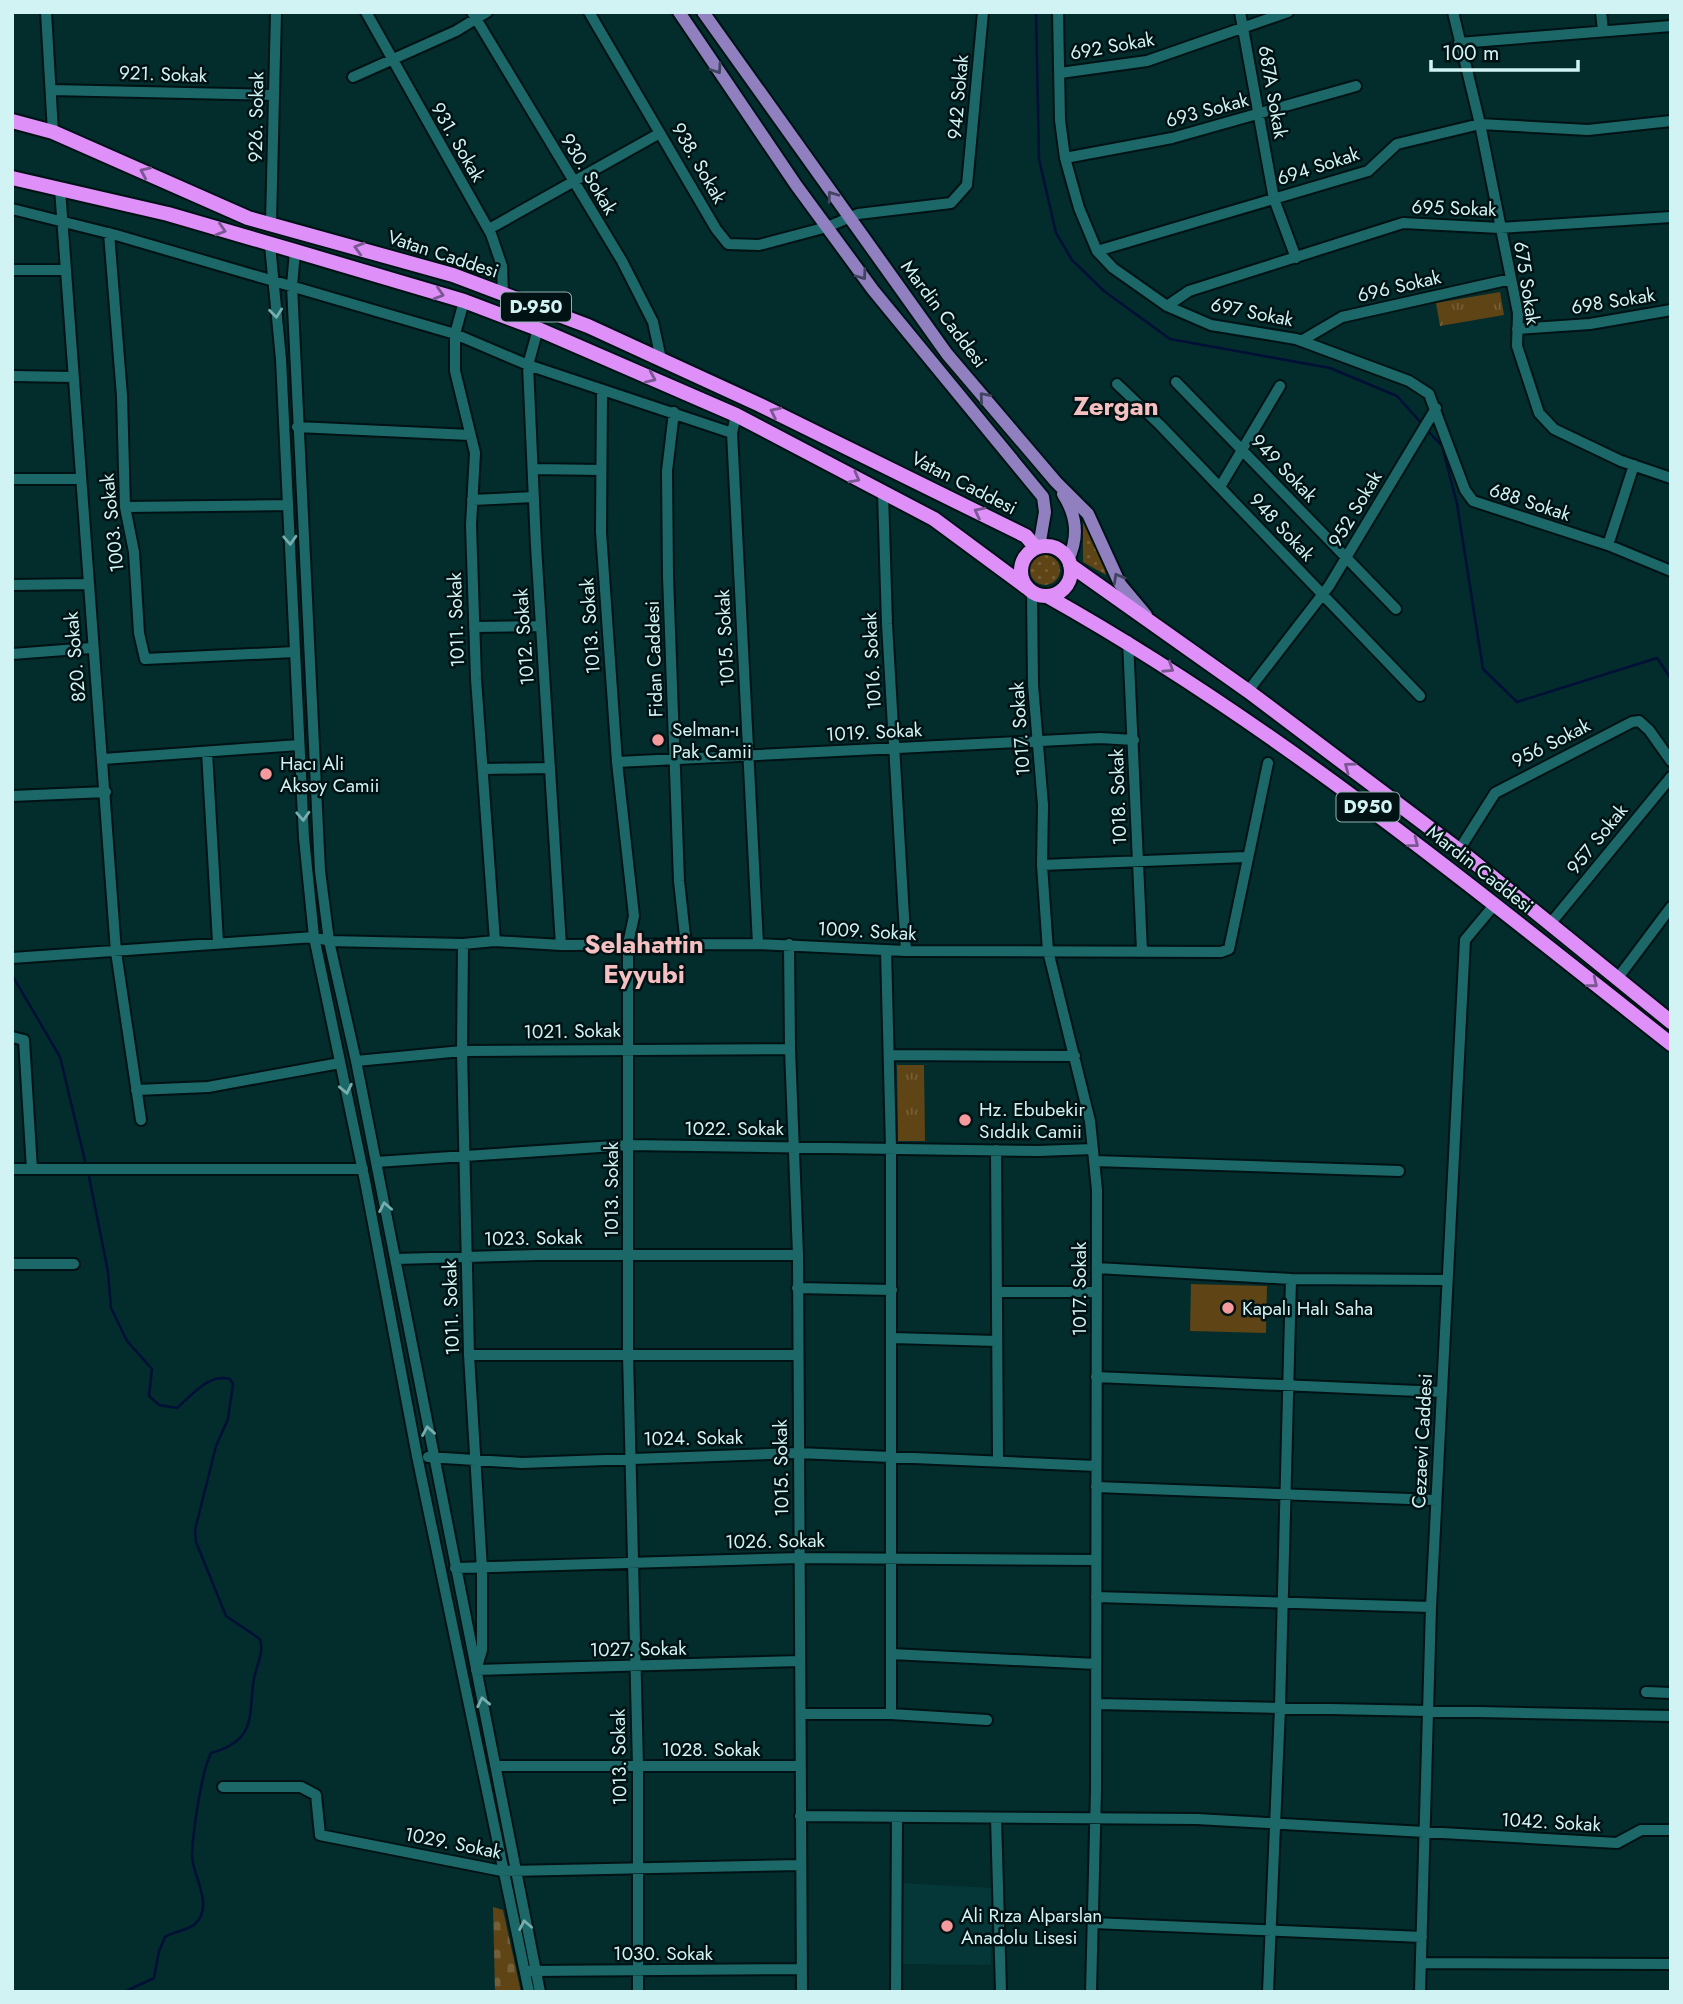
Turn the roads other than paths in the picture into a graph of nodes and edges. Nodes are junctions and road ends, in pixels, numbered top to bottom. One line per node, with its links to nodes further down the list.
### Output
1 (46, 12): 23 (street)
2 (276, 12): 24 (street, 926. Sokak)
3 (366, 12): 19 (street, 931. Sokak)
4 (487, 12): 14 (street)
5 (589, 12): 30 (street, 938. Sokak)
6 (679, 12): 41 (main road, Mardin Caddesi, one-way to 41)
7 (703, 12): 37 (main road, Mardin Caddesi, one-way to 7)
8 (983, 12): 37 (street, 942 Sokak)
9 (1058, 12): 20 (street, 697 Sokak)
10 (1240, 12): 16 (street, 687A Sokak)
11 (1288, 12): 16 (street, 692 Sokak)
12 (1453, 12): 18 (street, 675 Sokak)
13 (1601, 12): 17 (street)
14 (474, 15): 19 (street); 33 (street, 930. Sokak)
15 (1671, 26): 17 (street)
16 (1244, 30): 20 (street, 692 Sokak); 25 (street, 687A Sokak)
17 (1603, 30): 18 (street)
18 (1459, 43): 28 (street, 675 Sokak)
19 (392, 62): 21 (street); 43 (street, 931. Sokak)
20 (1060, 73): 31 (street, 697 Sokak)
21 (353, 77)
22 (1356, 86): 25 (street, 693 Sokak)
23 (51, 90): 24 (street, 921. Sokak); 29 (street)
24 (273, 95): 40 (street, 926. Sokak)
25 (1259, 114): 31 (street, 693 Sokak); 35 (street, 687A Sokak)
26 (12, 121): 29 (highway, Vatan Caddesi / D-950)
27 (1671, 121): 28 (street, 694 Sokak)
28 (1480, 124): 35 (street, 694 Sokak); 42 (street, 675 Sokak)
29 (52, 132): 40 (highway, Vatan Caddesi / D-950, one-way to 29)
30 (660, 133): 33 (street); 41 (street, 938. Sokak)
31 (1065, 158): 47 (street, 697 Sokak)
32 (12, 178): 34 (highway, Vatan Caddesi / D-950)
33 (574, 183): 43 (street); 62 (street, 930. Sokak)
34 (60, 189): 39 (street, 820. Sokak); 45 (highway, Vatan Caddesi / D-950, one-way to 45)
35 (1273, 199): 47 (street, 694 Sokak); 48 (street, 687A Sokak)
36 (12, 209): 39 (street)
37 (847, 217): 41 (street); 83 (main road, Mardin Caddesi, one-way to 37)
38 (1671, 217): 42 (street, 695 Sokak)
39 (62, 221): 44 (street); 50 (street, 820. Sokak)
40 (271, 222): 54 (highway, Vatan Caddesi / D-950, one-way to 40)
41 (827, 227): 91 (main road, Mardin Caddesi, one-way to 91)
42 (1500, 228): 48 (street, 695 Sokak); 51 (street, 675 Sokak)
43 (489, 229): 54 (street, 931. Sokak)
44 (109, 233): 52 (street); 89 (street, 1003. Sokak)
45 (270, 245): 46 (highway, Vatan Caddesi / D-950); 52 (street)
46 (295, 251): 53 (street); 55 (highway, Vatan Caddesi / D-950, one-way to 55)
47 (1097, 251): 56 (street, 697 Sokak)
48 (1296, 258): 56 (street, 695 Sokak)
49 (12, 270): 50 (street)
50 (66, 270): 65 (street, 820. Sokak)
51 (1511, 279): 59 (street, 675 Sokak); 61 (street, 696 Sokak)
52 (273, 280): 53 (street); 88 (street, one-way to 88)
53 (292, 286): 60 (street); 73 (street)
54 (503, 294): 62 (highway, Vatan Caddesi / D-950)
55 (464, 301): 58 (highway, Vatan Caddesi / D-950); 60 (street, 1011. Sokak)
56 (1167, 306): 61 (street, 697 Sokak)
57 (1671, 310): 59 (street, 698 Sokak)
58 (538, 329): 63 (street, 1012. Sokak); 72 (highway, Vatan Caddesi / D-950, one-way to 72)
59 (1517, 329): 77 (street, 675 Sokak)
60 (455, 334): 63 (street); 75 (street, 1011. Sokak)
61 (1301, 341): 70 (street, 697 Sokak)
62 (661, 359): 91 (highway, Vatan Caddesi / D-950, one-way to 62)
63 (528, 365): 69 (street); 78 (street, 1012. Sokak)
64 (12, 376): 65 (street)
65 (73, 377): 82 (street, 820. Sokak)
66 (1176, 382): 76 (street, 949 Sokak)
67 (1116, 384): 84 (street, 948 Sokak)
68 (1280, 386): 76 (street)
69 (602, 390): 71 (street); 79 (street, 1013. Sokak)
70 (1436, 408): 90 (street, 688 Sokak); 92 (street, 952 Sokak)
71 (674, 412): 74 (street); 116 (street, Fidan Caddesi)
72 (736, 415): 74 (street, 1015. Sokak); 85 (highway, Vatan Caddesi / D-950, one-way to 85)
73 (298, 427): 75 (street); 134 (street)
74 (732, 433): 115 (street, 1015. Sokak)
75 (470, 435): 87 (street, 1011. Sokak)
76 (1243, 451): 84 (street); 92 (street, 949 Sokak)
77 (1634, 465): 80 (street, 675 Sokak); 90 (street)
78 (534, 468): 79 (street); 86 (street, 1012. Sokak)
79 (601, 470): 119 (street, 1013. Sokak)
80 (1671, 478)
81 (12, 479): 82 (street)
82 (80, 479): 95 (street, 820. Sokak)
83 (1056, 482): 93 (main road); 103 (main road, Mardin Caddesi, one-way to 83)
84 (1220, 487): 99 (street, 948 Sokak)
85 (883, 493): 97 (highway, Vatan Caddesi / D-950); 113 (street, 1016. Sokak)
86 (534, 497): 87 (street); 101 (street, 1012. Sokak)
87 (472, 500): 102 (street, 1011. Sokak)
88 (288, 505): 89 (street); 106 (street, one-way to 106)
89 (125, 507): 106 (street, 1003. Sokak)
90 (1608, 544): 94 (street, 688 Sokak)
91 (1038, 547): 93 (highway, Mardin Caddesi); 97 (highway, Mardin Caddesi)
92 (1346, 557): 99 (street, 952 Sokak); 100 (street, 949 Sokak)
93 (1069, 562): 98 (highway); 103 (highway, Mardin Caddesi / D950)
94 (1671, 571)
95 (87, 584): 96 (street); 105 (street, 820. Sokak)
96 (12, 585)
97 (1029, 589): 98 (highway, Mardin Caddesi); 111 (street, 1017. Sokak)
98 (1047, 596): 104 (highway, Mardin Caddesi / D950)
99 (1321, 596): 108 (street, 952 Sokak); 109 (street, 948 Sokak)
100 (1396, 609)
101 (540, 626): 102 (street); 121 (street, 1012. Sokak)
102 (474, 627): 122 (street, 1011. Sokak)
103 (1160, 631): 108 (highway, Mardin Caddesi / D950)
104 (1128, 642): 110 (street, 1018. Sokak); 130 (highway, Mardin Caddesi / D950, one-way to 130)
105 (92, 648): 107 (street); 117 (street, 820. Sokak)
106 (295, 652): 112 (street)
107 (12, 654)
108 (1248, 691): 126 (highway, Mardin Caddesi / D950, one-way to 108)
109 (1420, 696)
110 (1134, 740): 111 (street, 1019. Sokak); 128 (street, 1018. Sokak)
111 (1038, 741): 113 (street, 1019. Sokak); 129 (street, 1017. Sokak)
112 (299, 745): 114 (street); 133 (street, one-way to 133)
113 (896, 750): 115 (street, 1019. Sokak); 144 (street, 1016. Sokak)
114 (207, 752): 117 (street); 135 (street)
115 (750, 757): 116 (street, 1019. Sokak); 139 (street, 1015. Sokak)
116 (675, 759): 119 (street, 1019. Sokak); 142 (street, Fidan Caddesi)
117 (103, 760): 124 (street, 820. Sokak)
118 (1671, 761): 126 (street, 956 Sokak)
119 (617, 762): 138 (street, 1013. Sokak)
120 (1268, 763): 127 (street, 1009. Sokak)
121 (550, 768): 122 (street); 141 (street, 1012. Sokak)
122 (484, 769): 136 (street, 1011. Sokak)
123 (1671, 776): 132 (street, 957 Sokak)
124 (106, 792): 125 (street); 147 (street, 820. Sokak)
125 (12, 796)
126 (1459, 850): 132 (highway, Mardin Caddesi / D950)
127 (1246, 857): 128 (street); 146 (street, 1009. Sokak)
128 (1138, 861): 129 (street); 146 (street, 1018. Sokak)
129 (1042, 865): 145 (street, 1017. Sokak)
130 (1495, 904): 152 (highway, Mardin Caddesi / D950, one-way to 152); 182 (street, Cezaevi Caddesi)
131 (1671, 907): 149 (street)
132 (1550, 924): 149 (highway, Mardin Caddesi / D950)
133 (314, 937): 134 (street, 1009. Sokak); 135 (street, 1009. Sokak); 159 (street)
134 (329, 941): 137 (street, 1009. Sokak); 158 (street)
135 (218, 942): 147 (street, 1009. Sokak)
136 (495, 942): 137 (street, 1009. Sokak); 141 (street, 1009. Sokak)
137 (463, 944): 155 (street, 1011. Sokak)
138 (628, 944): 141 (street, 1009. Sokak); 142 (street, 1009. Sokak); 153 (street, 1013. Sokak)
139 (758, 944): 140 (street, 1009. Sokak); 142 (street, 1009. Sokak)
140 (789, 944): 143 (street, 1009. Sokak); 154 (street, 1015. Sokak)
141 (561, 945)
142 (686, 945)
143 (886, 950): 144 (street, 1009. Sokak); 156 (street)
144 (906, 951): 145 (street, 1009. Sokak)
145 (1048, 951): 146 (street, 1009. Sokak); 157 (street, 1017. Sokak)
146 (1142, 951)
147 (116, 952): 148 (street, 1009. Sokak); 160 (street, 820. Sokak)
148 (12, 958)
149 (1617, 979): 150 (highway, Mardin Caddesi / D950)
150 (1671, 1022)
151 (12, 1037): 171 (street)
152 (1671, 1044)
153 (628, 1048): 154 (street, 1021. Sokak); 155 (street, 1021. Sokak); 162 (street, 1013. Sokak)
154 (790, 1049): 163 (street, 1015. Sokak)
155 (462, 1051): 158 (street, 1021. Sokak); 167 (street, 1011. Sokak)
156 (889, 1055): 157 (street); 164 (street)
157 (1075, 1056): 165 (street, 1017. Sokak)
158 (356, 1061): 169 (street)
159 (340, 1063): 160 (street); 172 (street, one-way to 172)
160 (136, 1090): 161 (street, 820. Sokak)
161 (141, 1120)
162 (629, 1145): 163 (street, 1022. Sokak); 167 (street, 1022. Sokak); 174 (street, 1013. Sokak)
163 (796, 1146): 164 (street, 1022. Sokak); 175 (street, 1015. Sokak)
164 (891, 1148): 166 (street, 1022. Sokak); 184 (street)
165 (1093, 1149): 166 (street, 1022. Sokak); 168 (street, 1017. Sokak)
166 (996, 1150): 185 (street)
167 (465, 1156): 169 (street, 1022. Sokak); 176 (street, 1011. Sokak)
168 (1094, 1161): 173 (street); 180 (street, 1017. Sokak)
169 (376, 1162): 177 (street, one-way to 169)
170 (12, 1169): 171 (street)
171 (32, 1169): 172 (street)
172 (363, 1169): 196 (street)
173 (1399, 1171)
174 (628, 1255): 175 (street, 1023. Sokak); 176 (street, 1023. Sokak); 189 (street, 1013. Sokak)
175 (798, 1255): 183 (street, 1015. Sokak)
176 (466, 1256): 177 (street, 1023. Sokak); 190 (street, 1011. Sokak)
177 (396, 1259): 197 (street, one-way to 177)
178 (12, 1264): 179 (street)
179 (74, 1264)
180 (1097, 1268): 181 (street); 186 (street, 1017. Sokak)
181 (1291, 1279): 182 (street); 193 (street)
182 (1447, 1280): 194 (street, Cezaevi Caddesi)
183 (797, 1288): 184 (street); 191 (street, 1015. Sokak)
184 (892, 1290): 187 (street)
185 (997, 1292): 186 (street); 188 (street)
186 (1097, 1292): 192 (street, 1017. Sokak)
187 (891, 1338): 188 (street); 199 (street)
188 (998, 1341): 201 (street)
189 (628, 1354): 190 (street); 191 (street); 198 (street, 1013. Sokak)
190 (469, 1355): 200 (street, 1011. Sokak)
191 (797, 1355): 195 (street, 1015. Sokak)
192 (1096, 1377): 193 (street); 202 (street, 1017. Sokak)
193 (1287, 1385): 194 (street); 204 (street)
194 (1441, 1392): 205 (street, Cezaevi Caddesi)
195 (798, 1453): 198 (street, 1024. Sokak); 199 (street, 1024. Sokak); 206 (street, 1015. Sokak)
196 (417, 1456): 197 (street, 1024. Sokak); 242 (street)
197 (432, 1457): 200 (street, 1024. Sokak); 210 (street)
198 (633, 1457): 200 (street, 1024. Sokak); 209 (street, 1013. Sokak)
199 (890, 1457): 201 (street, 1024. Sokak); 207 (street)
200 (477, 1462): 211 (street, 1011. Sokak)
201 (998, 1462): 202 (street, 1024. Sokak)
202 (1096, 1466): 203 (street, 1017. Sokak)
203 (1096, 1487): 204 (street); 208 (street, 1017. Sokak)
204 (1284, 1494): 205 (street); 213 (street)
205 (1436, 1500): 214 (street, Cezaevi Caddesi)
206 (799, 1558): 207 (street, 1026. Sokak); 209 (street, 1026. Sokak); 216 (street, 1015. Sokak)
207 (891, 1558): 208 (street, 1026. Sokak); 215 (street)
208 (1096, 1560): 212 (street, 1017. Sokak)
209 (634, 1561): 211 (street, 1026. Sokak); 218 (street, 1013. Sokak)
210 (455, 1568): 211 (street, 1026. Sokak); 219 (street)
211 (482, 1569): 219 (street, 1011. Sokak)
212 (1096, 1597): 213 (street); 217 (street, 1017. Sokak)
213 (1282, 1602): 214 (street); 223 (street)
214 (1431, 1607): 224 (street, Cezaevi Caddesi)
215 (891, 1654): 217 (street); 226 (street)
216 (800, 1661): 218 (street, 1027. Sokak); 225 (street, 1015. Sokak)
217 (1096, 1664): 222 (street, 1017. Sokak)
218 (635, 1667): 219 (street, 1027. Sokak); 231 (street, 1013. Sokak)
219 (476, 1670): 229 (street, one-way to 219)
220 (1646, 1692): 221 (street)
221 (1671, 1693)
222 (1096, 1704): 223 (street); 236 (street, 1017. Sokak)
223 (1280, 1708): 224 (street); 237 (street)
224 (1428, 1712): 227 (street); 239 (street, Cezaevi Caddesi)
225 (801, 1714): 226 (street); 230 (street, 1015. Sokak)
226 (891, 1714): 228 (street)
227 (1671, 1716)
228 (987, 1720)
229 (496, 1766): 231 (street, 1028. Sokak); 243 (street)
230 (800, 1766): 231 (street, 1028. Sokak); 233 (street, 1015. Sokak)
231 (638, 1767): 241 (street, 1013. Sokak)
232 (223, 1787): 242 (street, 1029. Sokak)
233 (800, 1816): 234 (street, 1042. Sokak); 240 (street, 1015. Sokak)
234 (897, 1817): 235 (street, 1042. Sokak); 256 (street)
235 (996, 1818): 236 (street, 1042. Sokak); 257 (street)
236 (1096, 1819): 237 (street, 1042. Sokak); 244 (street, 1017. Sokak)
237 (1274, 1822): 239 (street, 1042. Sokak); 245 (street)
238 (1671, 1830): 239 (street, 1042. Sokak)
239 (1425, 1833): 246 (street, Cezaevi Caddesi)
240 (800, 1865): 241 (street, 1029. Sokak); 249 (street, 1015. Sokak)
241 (638, 1869): 243 (street, 1029. Sokak); 251 (street, 1013. Sokak)
242 (502, 1871): 243 (street, 1029. Sokak); 250 (street)
243 (514, 1871): 250 (street, one-way to 243)
244 (1093, 1923): 245 (street); 258 (street, 1017. Sokak)
245 (1269, 1930): 246 (street); 259 (street)
246 (1422, 1937): 247 (street, Cezaevi Caddesi)
247 (1421, 1963): 248 (street); 260 (street, Cezaevi Caddesi)
248 (1671, 1964)
249 (802, 1969): 251 (street, 1030. Sokak); 255 (street, 1015. Sokak)
250 (529, 1971): 251 (street, 1030. Sokak); 252 (street); 253 (street)
251 (637, 1971): 254 (street, 1013. Sokak)
252 (528, 1992)
253 (540, 1992)
254 (638, 1992)
255 (802, 1992)
256 (896, 1992)
257 (1001, 1992)
258 (1091, 1992)
259 (1268, 1992)
260 (1420, 1992)

